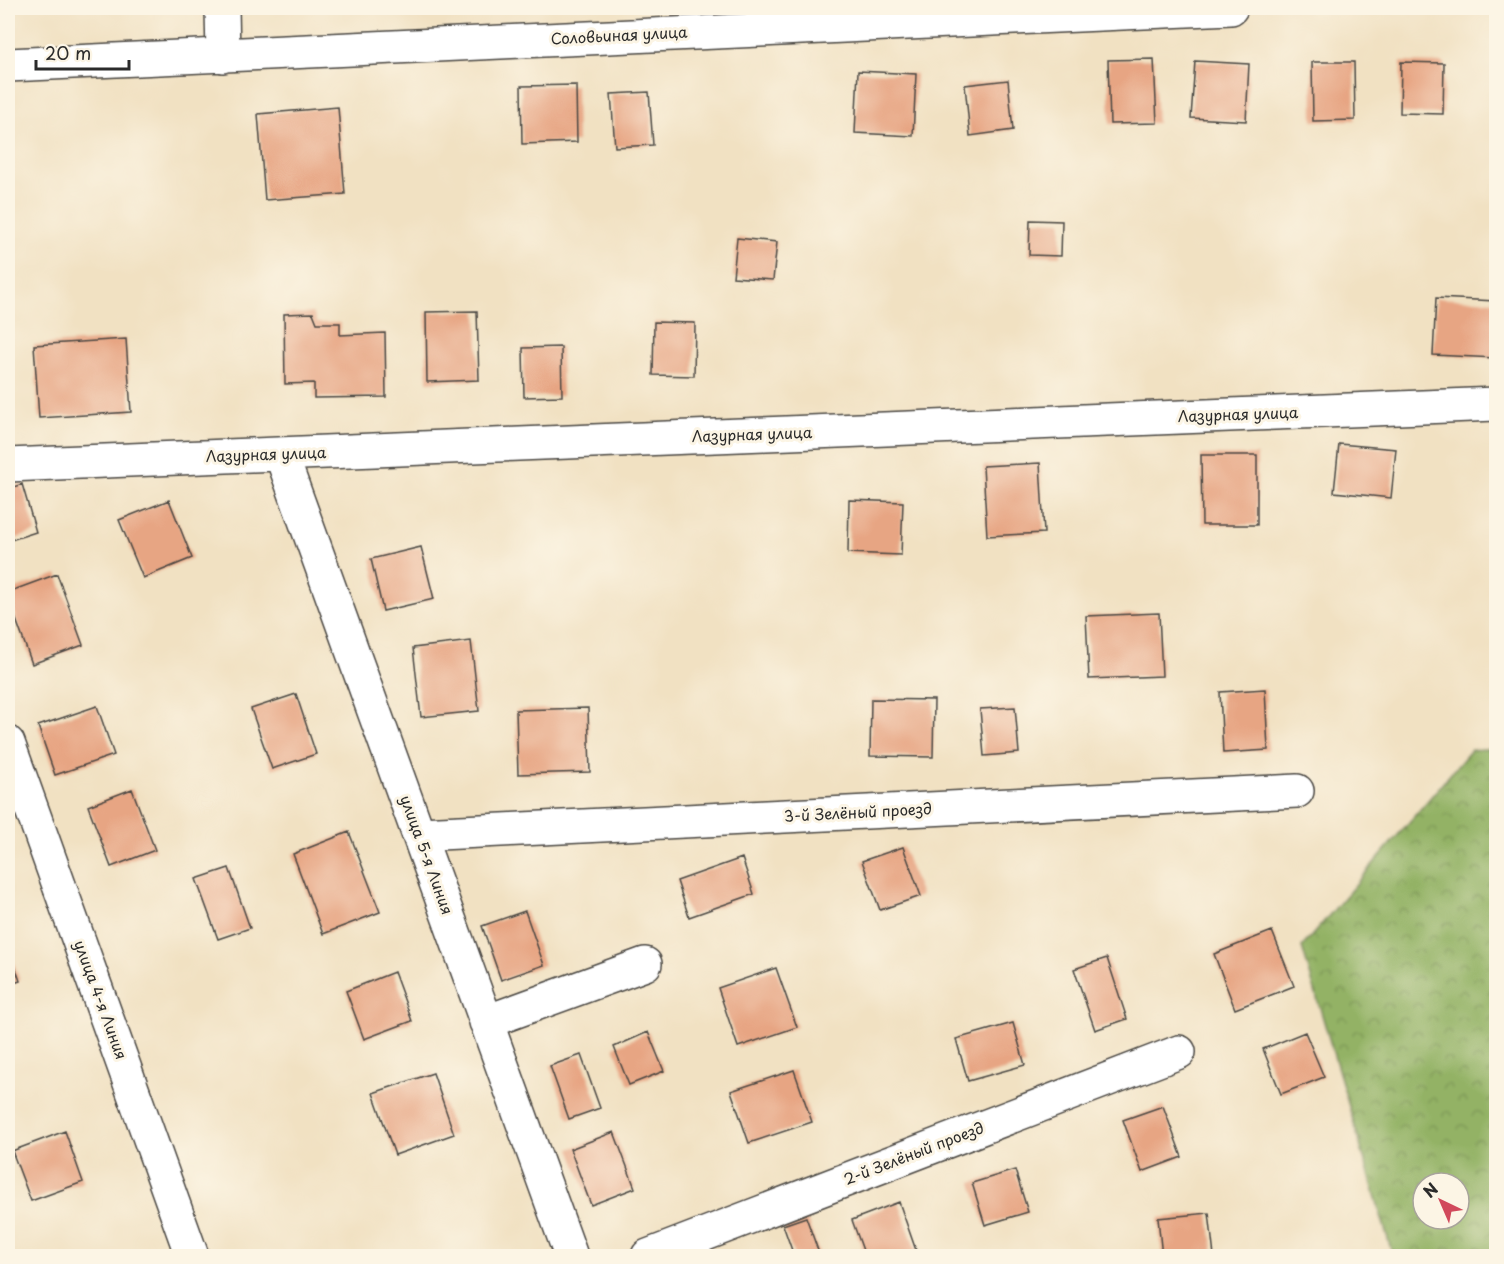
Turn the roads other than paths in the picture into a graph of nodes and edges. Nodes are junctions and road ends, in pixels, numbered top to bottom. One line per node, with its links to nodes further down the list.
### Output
1 (222, 8): 5 (street)
2 (1231, 8): 3 (street, Соловьиная улица)
3 (1110, 10): 4 (street, Соловьиная улица)
4 (819, 17): 5 (street, Соловьиная улица)
5 (223, 56): 6 (street, Соловьиная улица)
6 (8, 65)
7 (1497, 404): 8 (street, Лазурная улица)
8 (281, 454): 9 (street, Лазурная улица); 12 (street, улица 5-я Линия)
9 (8, 465)
10 (8, 743): 16 (street, улица 4-я Линия)
11 (1297, 791): 12 (street, 3-й Зелёный проезд)
12 (419, 834): 14 (street, улица 5-я Линия)
13 (645, 964): 14 (street)
14 (486, 1022): 17 (street, улица 5-я Линия)
15 (1179, 1053): 18 (street, 2-й Зелёный проезд)
16 (192, 1257)
17 (571, 1257)
18 (648, 1257)

